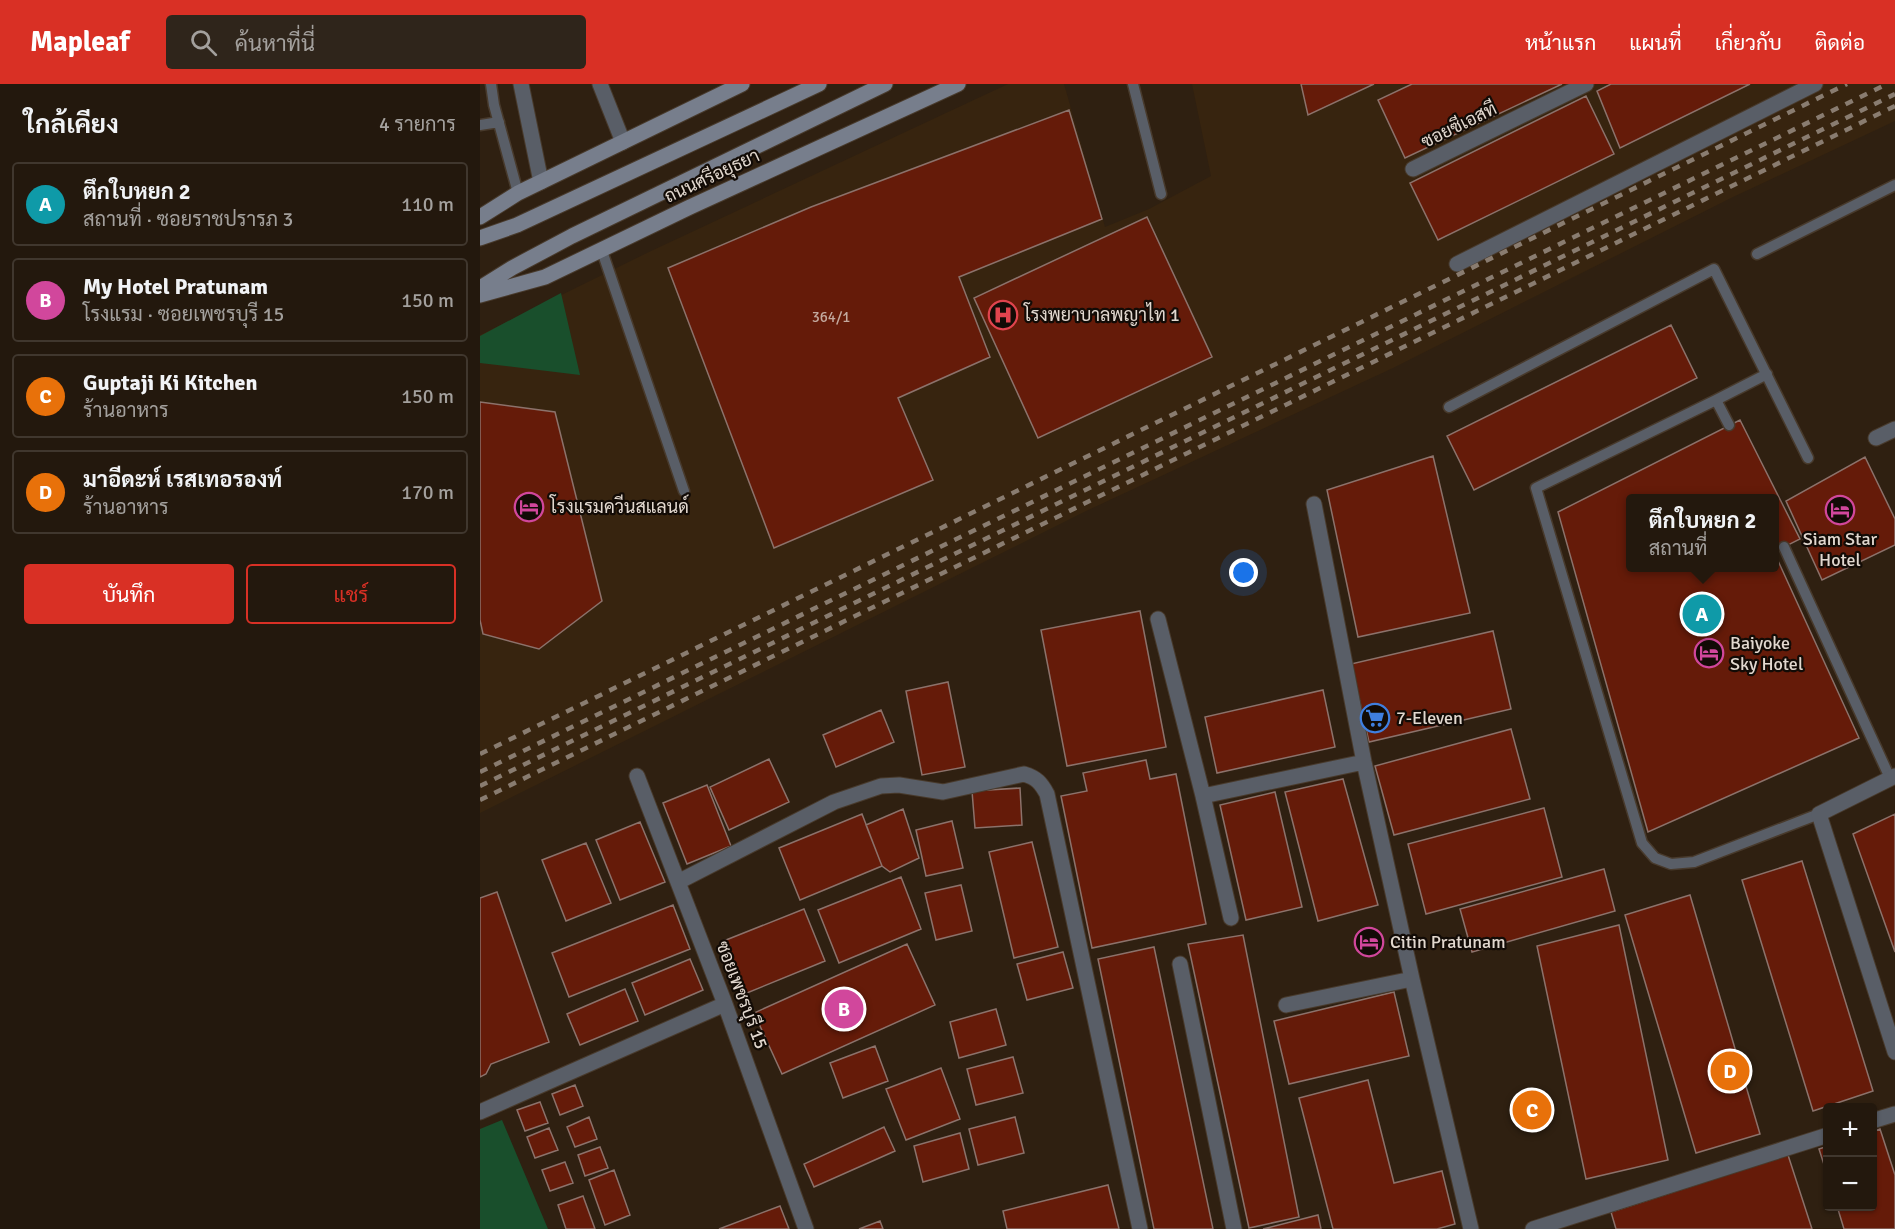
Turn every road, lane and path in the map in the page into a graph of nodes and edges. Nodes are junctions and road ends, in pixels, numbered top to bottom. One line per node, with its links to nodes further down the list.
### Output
1 (490, 84): 11 (lane)
2 (521, 84): 15 (street)
3 (600, 84): 13 (street)
4 (740, 84): 13 (main road)
5 (819, 84): 20 (main road, ถนนศรีอยุธยา)
6 (885, 84): 24 (main road, ถนนศรีอยุธยา)
7 (958, 84): 21 (main road, ถนนศรีอยุธยา)
8 (1133, 84): 18 (lane)
9 (1586, 84): 14 (street, ซอยซีเอสที)
10 (1815, 84): 23 (street)
11 (499, 122): 12 (lane); 17 (lane)
12 (480, 125)
13 (623, 142): 15 (main road)
14 (1413, 169)
15 (541, 182): 17 (main road)
16 (1895, 185): 22 (lane)
17 (518, 193): 19 (main road)
18 (1161, 194)
19 (480, 216)
20 (480, 238)
21 (602, 251): 25 (main road, ถนนศรีอยุธยา); 33 (lane)
22 (1757, 254)
23 (1456, 264)
24 (480, 288)
25 (480, 295)
26 (1767, 374): 27 (lane); 28 (lane); 32 (lane)
27 (1716, 400): 29 (lane); 41 (lane)
28 (1449, 407)
29 (1729, 425)
30 (1895, 429): 31 (street)
31 (1876, 438)
32 (1808, 458)
33 (684, 491)
34 (1314, 504): 37 (street)
35 (1784, 547): 39 (lane)
36 (1158, 619): 40 (street)
37 (1364, 762): 40 (street); 45 (street)
38 (637, 776): 42 (street, ซอยเพชรบุรี 15)
39 (1893, 777): 41 (street)
40 (1203, 796): 43 (street)
41 (1818, 814): 48 (street)
42 (678, 882): 46 (street, ซอยเพชรบุรี 15); 54 (street)
43 (1231, 918)
44 (1180, 964): 55 (street)
45 (1412, 979): 47 (street); 56 (street)
46 (724, 1004): 49 (street); 53 (street, ซอยเพชรบุรี 15)
47 (1286, 1005)
48 (1895, 1052)
49 (480, 1113)
50 (1895, 1114): 51 (street)
51 (1877, 1119)
52 (1823, 1136): 57 (street)
53 (806, 1229)
54 (1140, 1229)
55 (1234, 1229)
56 (1471, 1229)
57 (1533, 1229)

